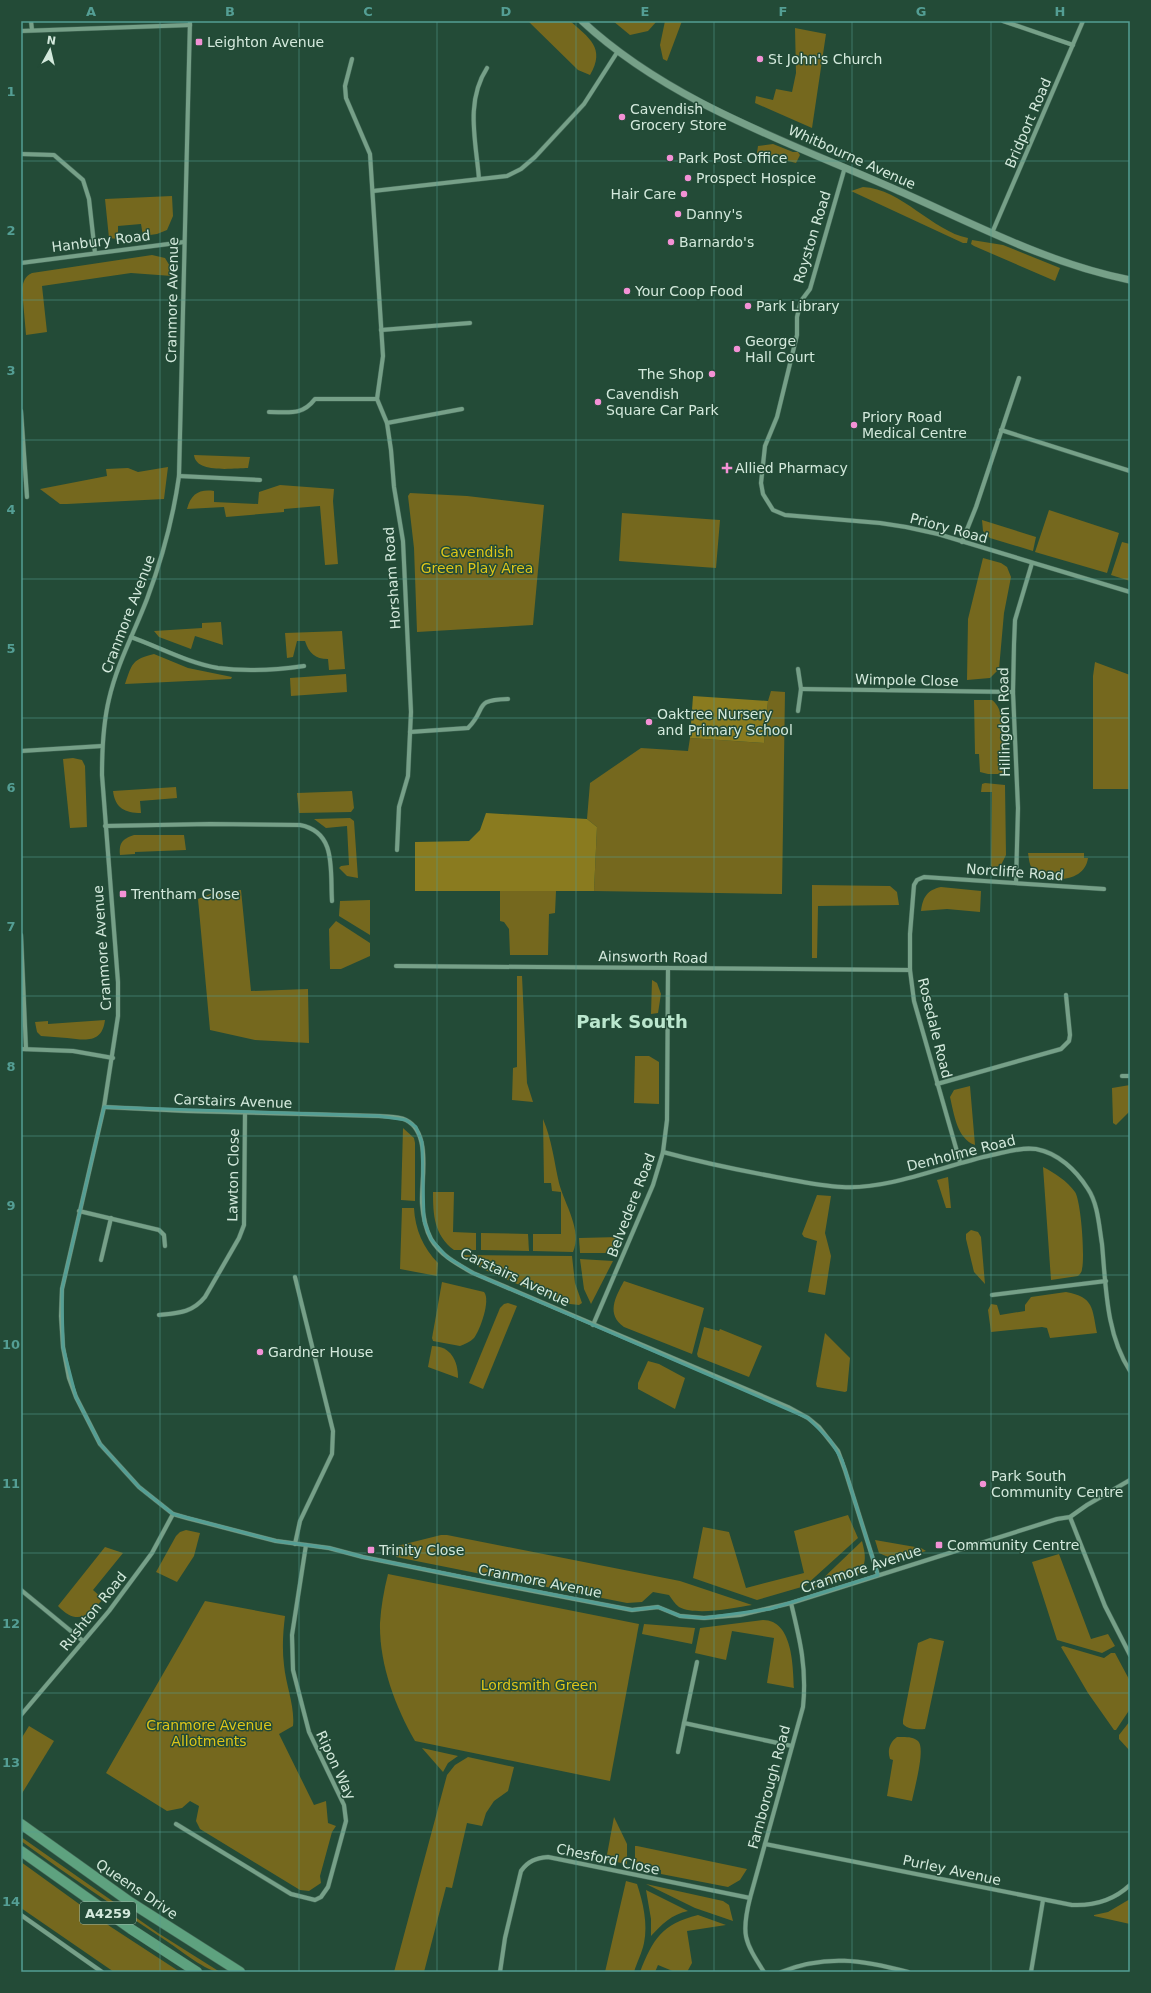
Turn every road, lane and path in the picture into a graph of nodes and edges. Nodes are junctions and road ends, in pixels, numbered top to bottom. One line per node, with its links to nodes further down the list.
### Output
1 (31, 21): 6 (street)
2 (582, 21): 9 (street, Whitbourne Avenue)
3 (1003, 21): 8 (street)
4 (1083, 21): 8 (street, Bridport Road)
5 (190, 23): 6 (street); 17 (street, Cranmore Avenue)
6 (32, 30): 7 (street)
7 (21, 31)
8 (1073, 45): 16 (street, Bridport Road)
9 (618, 51): 13 (street, Whitbourne Avenue); 14 (street)
10 (352, 59): 15 (street, Horsham Road)
11 (487, 68): 14 (street)
12 (21, 154): 18 (street)
13 (845, 167): 16 (street, Whitbourne Avenue); 35 (street, Royston Road)
14 (479, 179): 15 (street)
15 (373, 191): 22 (street, Horsham Road)
16 (992, 233): 20 (street, Whitbourne Avenue)
17 (184, 242): 18 (street, Hanbury Road); 32 (street, Cranmore Avenue)
18 (95, 253): 19 (street, Hanbury Road)
19 (21, 263)
20 (1130, 280)
21 (470, 323): 22 (street)
22 (381, 330): 24 (street, Horsham Road)
23 (1019, 378): 29 (street)
24 (377, 398): 27 (street); 28 (street, Horsham Road)
25 (462, 409): 28 (street)
26 (21, 411): 30 (street)
27 (269, 412)
28 (387, 423): 46 (street, Horsham Road)
29 (1001, 430): 31 (street); 36 (street)
30 (23, 450): 34 (street)
31 (1130, 471)
32 (179, 476): 33 (street); 39 (street, Cranmore Avenue)
33 (260, 480)
34 (27, 497)
35 (764, 498): 36 (street, Priory Road)
36 (962, 542): 37 (street, Priory Road)
37 (1032, 562): 38 (street, Priory Road); 43 (street, Hillingdon Road)
38 (1130, 592)
39 (131, 636): 40 (street); 47 (street, Cranmore Avenue)
40 (304, 666)
41 (798, 670): 42 (street)
42 (802, 689): 43 (street, Wimpole Close); 45 (street)
43 (1013, 692): 52 (street, Hillingdon Road)
44 (508, 699): 46 (street)
45 (798, 710)
46 (410, 732): 50 (street, Horsham Road)
47 (102, 746): 48 (street); 49 (street, Cranmore Avenue)
48 (21, 751)
49 (105, 826): 54 (street); 61 (street, Cranmore Avenue)
50 (397, 850)
51 (924, 877): 52 (street, Norcliffe Road); 58 (street, Rosedale Road)
52 (1016, 883): 53 (street, Norcliffe Road)
53 (1104, 888)
54 (332, 901)
55 (21, 935): 60 (street)
56 (396, 966): 57 (street, Ainsworth Road)
57 (668, 968): 58 (street, Ainsworth Road); 67 (street, Belvedere Road)
58 (910, 970): 64 (street, Rosedale Road)
59 (1066, 995): 64 (street)
60 (23, 1049): 61 (street)
61 (113, 1058): 65 (street, Cranmore Avenue)
62 (1122, 1076): 63 (street)
63 (1130, 1076)
64 (938, 1084): 68 (street, Rosedale Road)
65 (104, 1107): 66 (street, Carstairs Avenue); 69 (street, Cranmore Avenue)
66 (245, 1113): 76 (street, Lawton Close); 77 (street, Carstairs Avenue)
67 (663, 1152): 68 (street, Denholme Road); 77 (street, Belvedere Road)
68 (960, 1162): 74 (street, Denholme Road)
69 (79, 1211): 70 (street); 80 (street, Cranmore Avenue)
70 (111, 1218): 71 (street); 72 (street)
71 (165, 1246)
72 (101, 1260)
73 (295, 1278): 82 (street)
74 (1106, 1281): 75 (street); 78 (street, Denholme Road)
75 (992, 1295)
76 (159, 1315)
77 (593, 1325): 84 (street, Carstairs Avenue)
78 (1130, 1371)
79 (1130, 1480): 81 (street, Cranmore Avenue)
80 (173, 1514): 82 (street, Cranmore Avenue); 87 (street, Rushton Road)
81 (1070, 1517): 84 (street, Cranmore Avenue); 88 (street)
82 (295, 1544): 83 (street, Cranmore Avenue)
83 (306, 1545): 86 (street, Cranmore Avenue); 95 (street, Ripon Way)
84 (878, 1575): 86 (street, Cranmore Avenue)
85 (21, 1590): 87 (street)
86 (791, 1603): 92 (street, Farnborough Road)
87 (83, 1641): 90 (street, Rushton Road)
88 (1130, 1655)
89 (697, 1662): 91 (street)
90 (21, 1715)
91 (684, 1723): 92 (street); 93 (street)
92 (792, 1746): 96 (street, Farnborough Road)
93 (678, 1752)
94 (21, 1824): 104 (main road, Queens Drive / A4259)
95 (176, 1824)
96 (765, 1844): 99 (street, Farnborough Road); 100 (street, Purley Avenue)
97 (21, 1851): 103 (main road, A4259)
98 (1130, 1886): 100 (street, Purley Avenue)
99 (750, 1898): 105 (street, Chesford Close); 106 (street, Farnborough Road)
100 (1043, 1900): 109 (street)
101 (21, 1916): 102 (street)
102 (102, 1972)
103 (197, 1972)
104 (240, 1972)
105 (500, 1972)
106 (764, 1972)
107 (781, 1972): 108 (street)
108 (908, 1972)
109 (1031, 1972)

